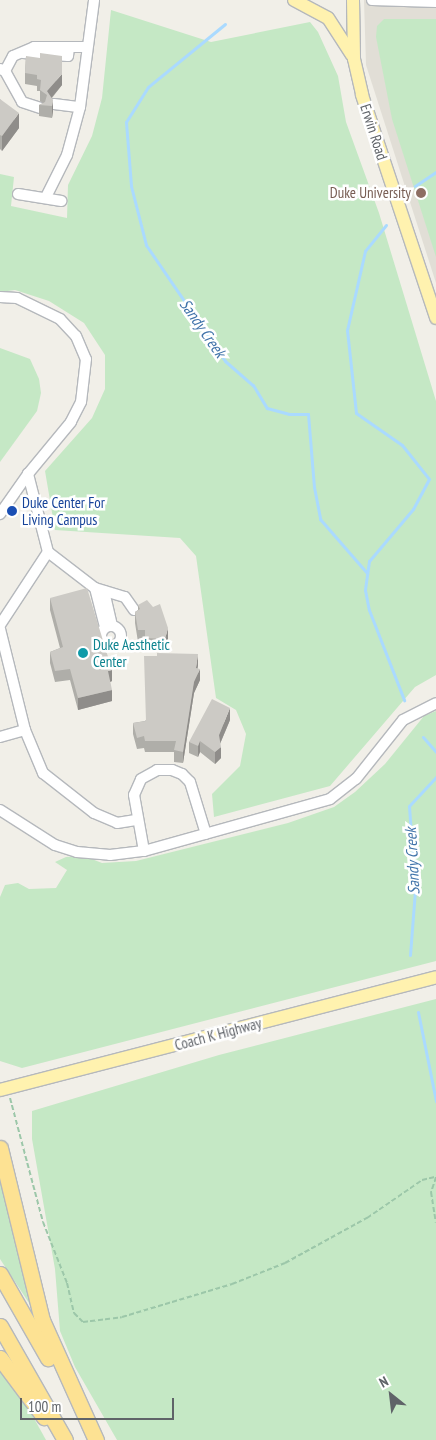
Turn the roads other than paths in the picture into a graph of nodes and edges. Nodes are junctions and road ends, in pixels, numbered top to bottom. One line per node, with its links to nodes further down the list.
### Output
1 (94, 0): 6 (street)
2 (294, 0): 7 (main road)
3 (353, 0): 7 (main road, Erwin Road)
4 (372, 0): 5 (street)
5 (436, 2)
6 (87, 47): 8 (street); 11 (street)
7 (354, 59): 16 (main road, Erwin Road)
8 (3, 70): 9 (street)
9 (40, 105)
10 (54, 106): 11 (street)
11 (79, 109): 13 (street)
12 (18, 194): 13 (street)
13 (46, 197): 14 (street)
14 (61, 201)
15 (0, 297): 17 (street)
16 (436, 318)
17 (28, 474): 18 (street); 19 (street)
18 (0, 514)
19 (48, 552): 20 (street); 22 (street)
20 (100, 589): 21 (street); 23 (street)
21 (134, 610)
22 (0, 625)
23 (108, 626)
24 (0, 629): 28 (street)
25 (436, 696): 27 (street)
26 (436, 703): 27 (street)
27 (423, 709): 32 (street)
28 (25, 730): 29 (street); 31 (street)
29 (0, 736)
30 (0, 810): 33 (street)
31 (136, 820): 32 (street); 33 (street)
32 (206, 834): 33 (street)
33 (144, 851)
34 (436, 977): 35 (main road, Coach K Highway)
35 (4, 1090)
36 (0, 1148): 41 (highway)
37 (0, 1274): 41 (highway)
38 (0, 1326): 40 (highway)
39 (0, 1358): 40 (highway)
40 (63, 1437)
41 (95, 1440)

